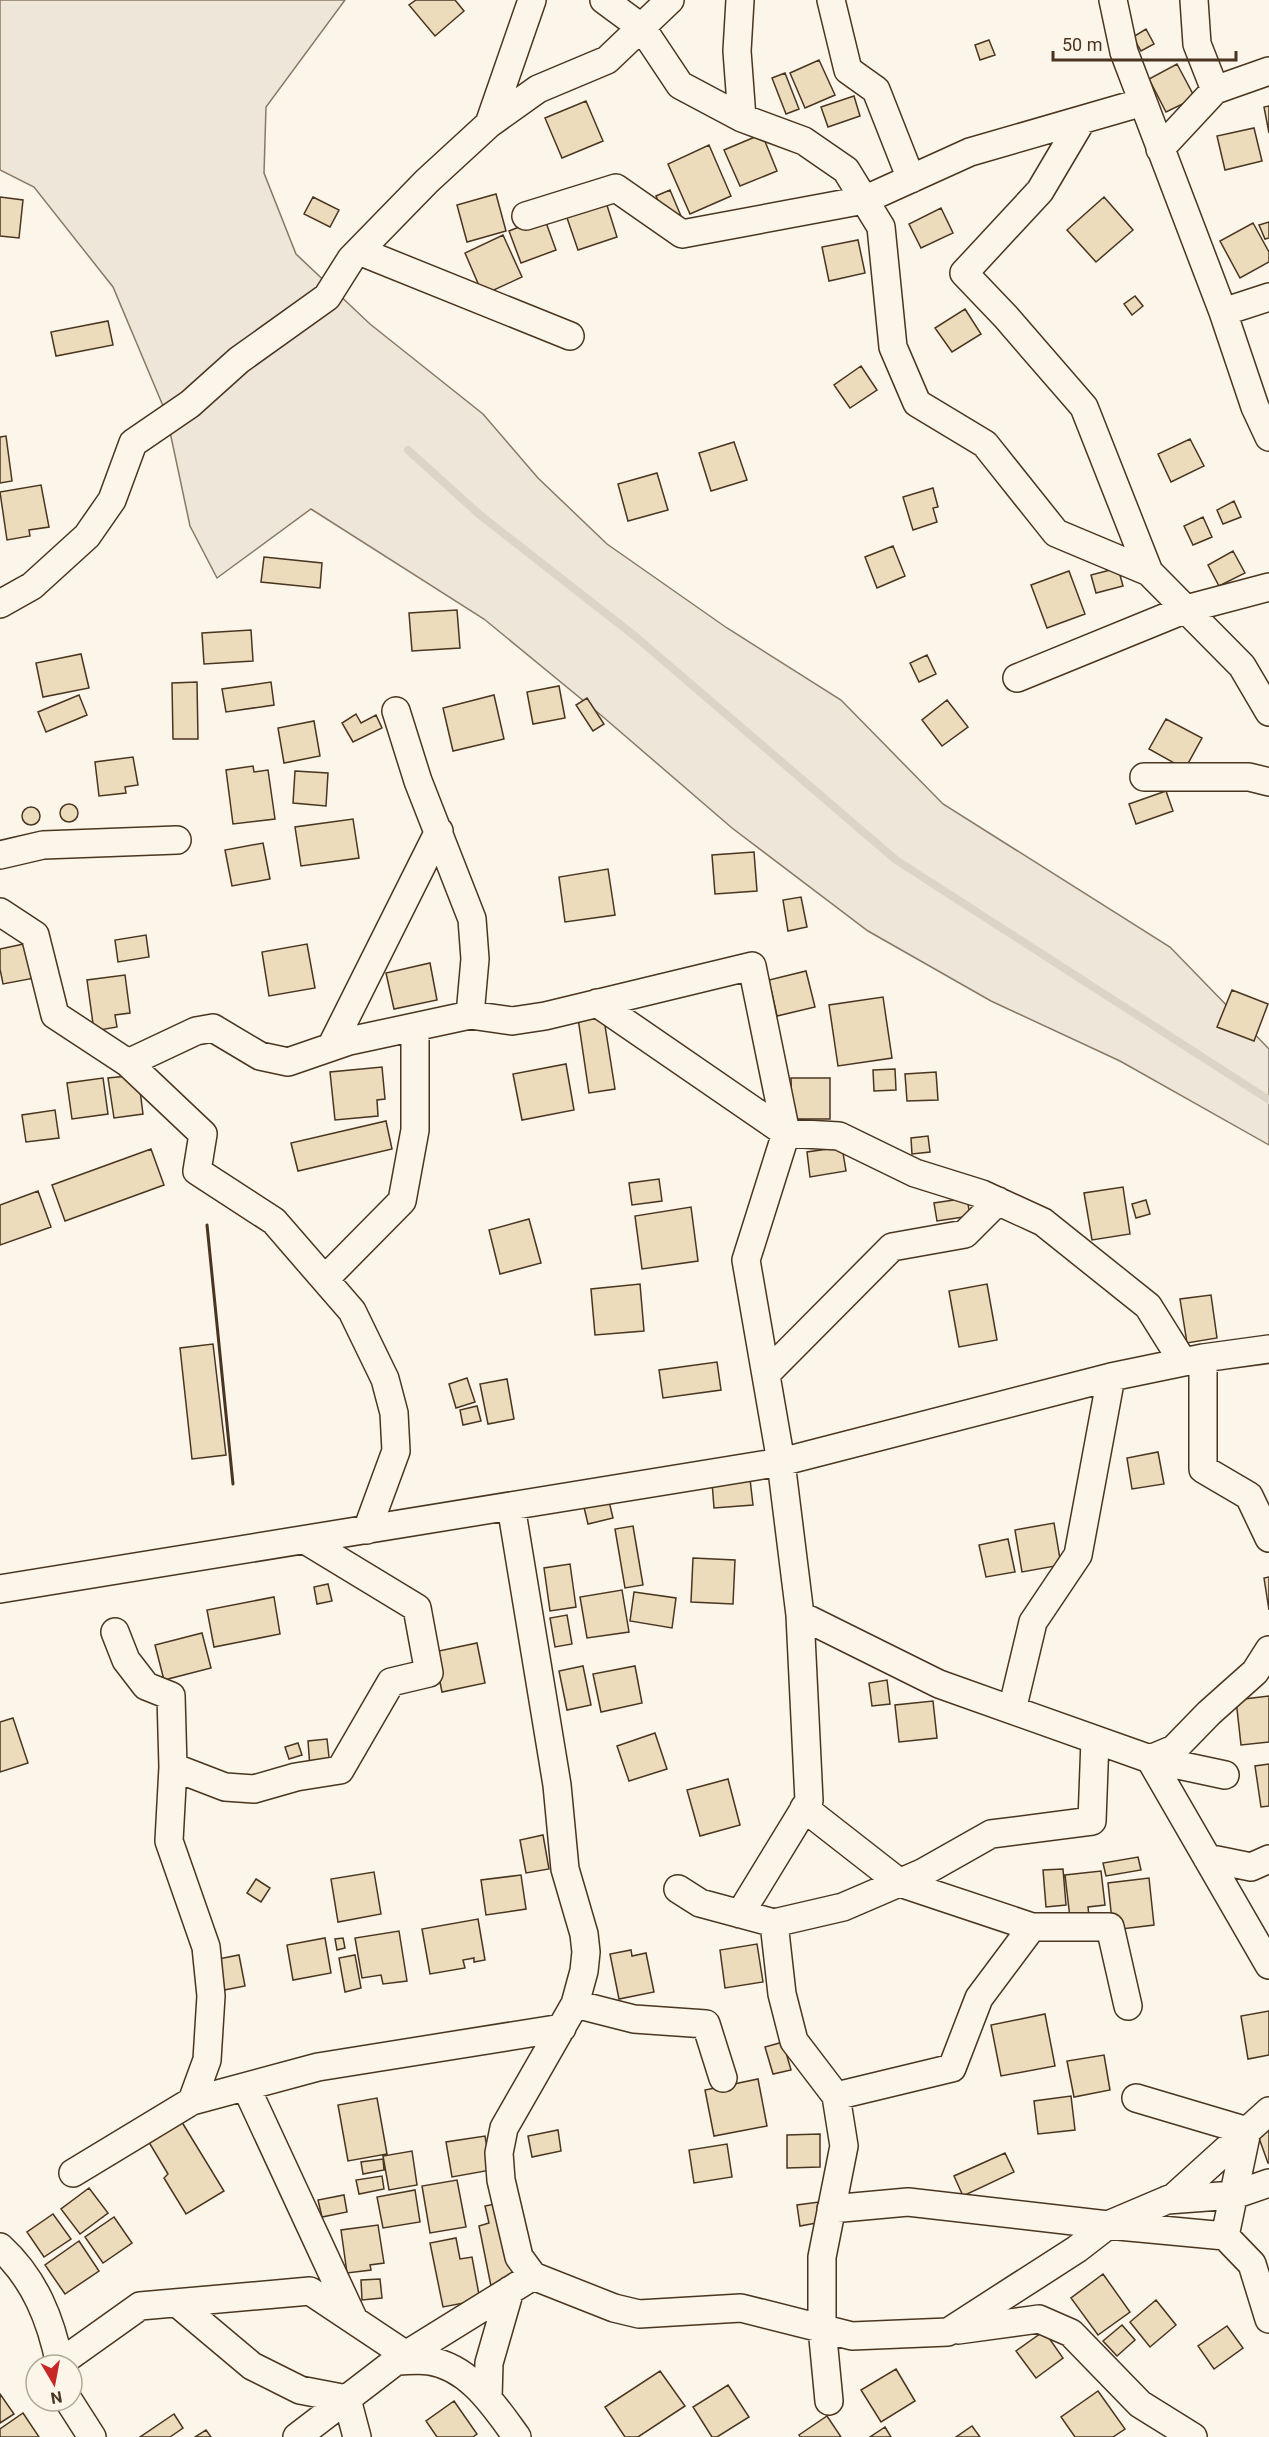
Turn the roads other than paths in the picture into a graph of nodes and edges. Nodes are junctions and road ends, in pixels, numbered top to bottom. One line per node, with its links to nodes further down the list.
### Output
1 (532, 0): 14 (street)
2 (603, 0): 8 (street)
3 (670, 0): 8 (street)
4 (740, 0): 12 (street)
5 (831, 0): 16 (street)
6 (1194, 0): 10 (street)
7 (1110, 4): 11 (street)
8 (642, 27): 12 (street); 14 (street)
9 (1269, 71): 10 (street)
10 (1215, 90): 15 (street)
11 (1143, 102): 13 (street); 15 (street)
12 (742, 118): 17 (street)
13 (1082, 120): 16 (street); 24 (street)
14 (489, 124): 19 (street)
15 (1160, 149): 21 (street)
16 (911, 179): 17 (street)
17 (864, 200): 18 (street); 24 (street)
18 (526, 216)
19 (359, 251): 22 (street); 26 (street)
20 (1268, 298): 21 (street)
21 (1223, 312): 23 (street)
22 (570, 336)
23 (1269, 437)
24 (1149, 573): 27 (street)
25 (1269, 587): 27 (street)
26 (0, 604)
27 (1186, 609): 28 (street); 30 (street)
28 (1017, 678)
29 (396, 711): 33 (street)
30 (1269, 712)
31 (1144, 777): 32 (street)
32 (1269, 782)
33 (439, 831): 38 (street); 40 (street)
34 (177, 840): 35 (street)
35 (0, 855)
36 (0, 912): 41 (street)
37 (597, 1003): 38 (street); 42 (street); 42 (street)
38 (470, 1016): 39 (street)
39 (415, 1027): 40 (street); 44 (street)
40 (331, 1047): 41 (street)
41 (128, 1063): 44 (street)
42 (786, 1133): 43 (street); 47 (street)
43 (998, 1201): 46 (street); 47 (street)
44 (325, 1279): 51 (street)
45 (1269, 1349): 46 (street)
46 (1193, 1360): 48 (street); 52 (street)
47 (766, 1374): 49 (street)
48 (1111, 1377): 49 (street); 58 (street)
49 (781, 1462): 50 (street); 55 (street)
50 (511, 1506): 51 (street); 72 (street)
51 (367, 1530): 53 (street)
52 (1269, 1538)
53 (305, 1540): 54 (street); 61 (street)
54 (0, 1589)
55 (800, 1615): 58 (street); 63 (street)
56 (115, 1632): 61 (street)
57 (1269, 1650): 60 (street)
58 (1012, 1710): 59 (street)
59 (1095, 1740): 60 (street); 66 (street)
60 (1150, 1759): 62 (street); 64 (street)
61 (173, 1767): 79 (street)
62 (1225, 1775)
63 (804, 1808): 66 (street); 68 (street)
64 (1207, 1858): 65 (street); 71 (street)
65 (1269, 1859)
66 (900, 1882): 69 (street); 70 (street)
67 (678, 1889): 68 (street)
68 (740, 1914): 69 (street)
69 (774, 1923): 77 (street)
70 (1032, 1927): 73 (street); 77 (street)
71 (1269, 1965)
72 (575, 2004): 74 (street); 75 (street)
73 (1128, 2006)
74 (562, 2028): 76 (street); 91 (street)
75 (723, 2078)
76 (246, 2087): 79 (street); 95 (street)
77 (836, 2096): 86 (street)
78 (1136, 2098): 81 (street)
79 (192, 2101): 82 (street)
80 (1269, 2111): 81 (street)
81 (1247, 2132): 84 (street); 85 (street)
82 (73, 2173)
83 (1269, 2183): 84 (street)
84 (1234, 2195): 85 (street); 88 (street)
85 (1167, 2200): 87 (street)
86 (831, 2209): 87 (street); 96 (street)
87 (1108, 2225): 88 (street); 97 (street)
88 (1225, 2236): 90 (street)
89 (0, 2247): 98 (street)
90 (1260, 2267): 94 (street)
91 (533, 2276): 92 (street); 96 (street)
92 (510, 2290): 100 (street); 101 (street)
93 (177, 2303): 95 (street); 99 (street); 102 (street)
94 (1269, 2319)
95 (354, 2320): 100 (street)
96 (822, 2328): 97 (street); 103 (street)
97 (948, 2332): 109 (street)
98 (58, 2353)
99 (75, 2353)
100 (401, 2358): 101 (street); 102 (street)
101 (488, 2398): 108 (street)
102 (347, 2399): 106 (street); 107 (street)
103 (829, 2401)
104 (77, 2413): 105 (street)
105 (92, 2437)
106 (297, 2437)
107 (357, 2437)
108 (517, 2437)
109 (1193, 2437)

